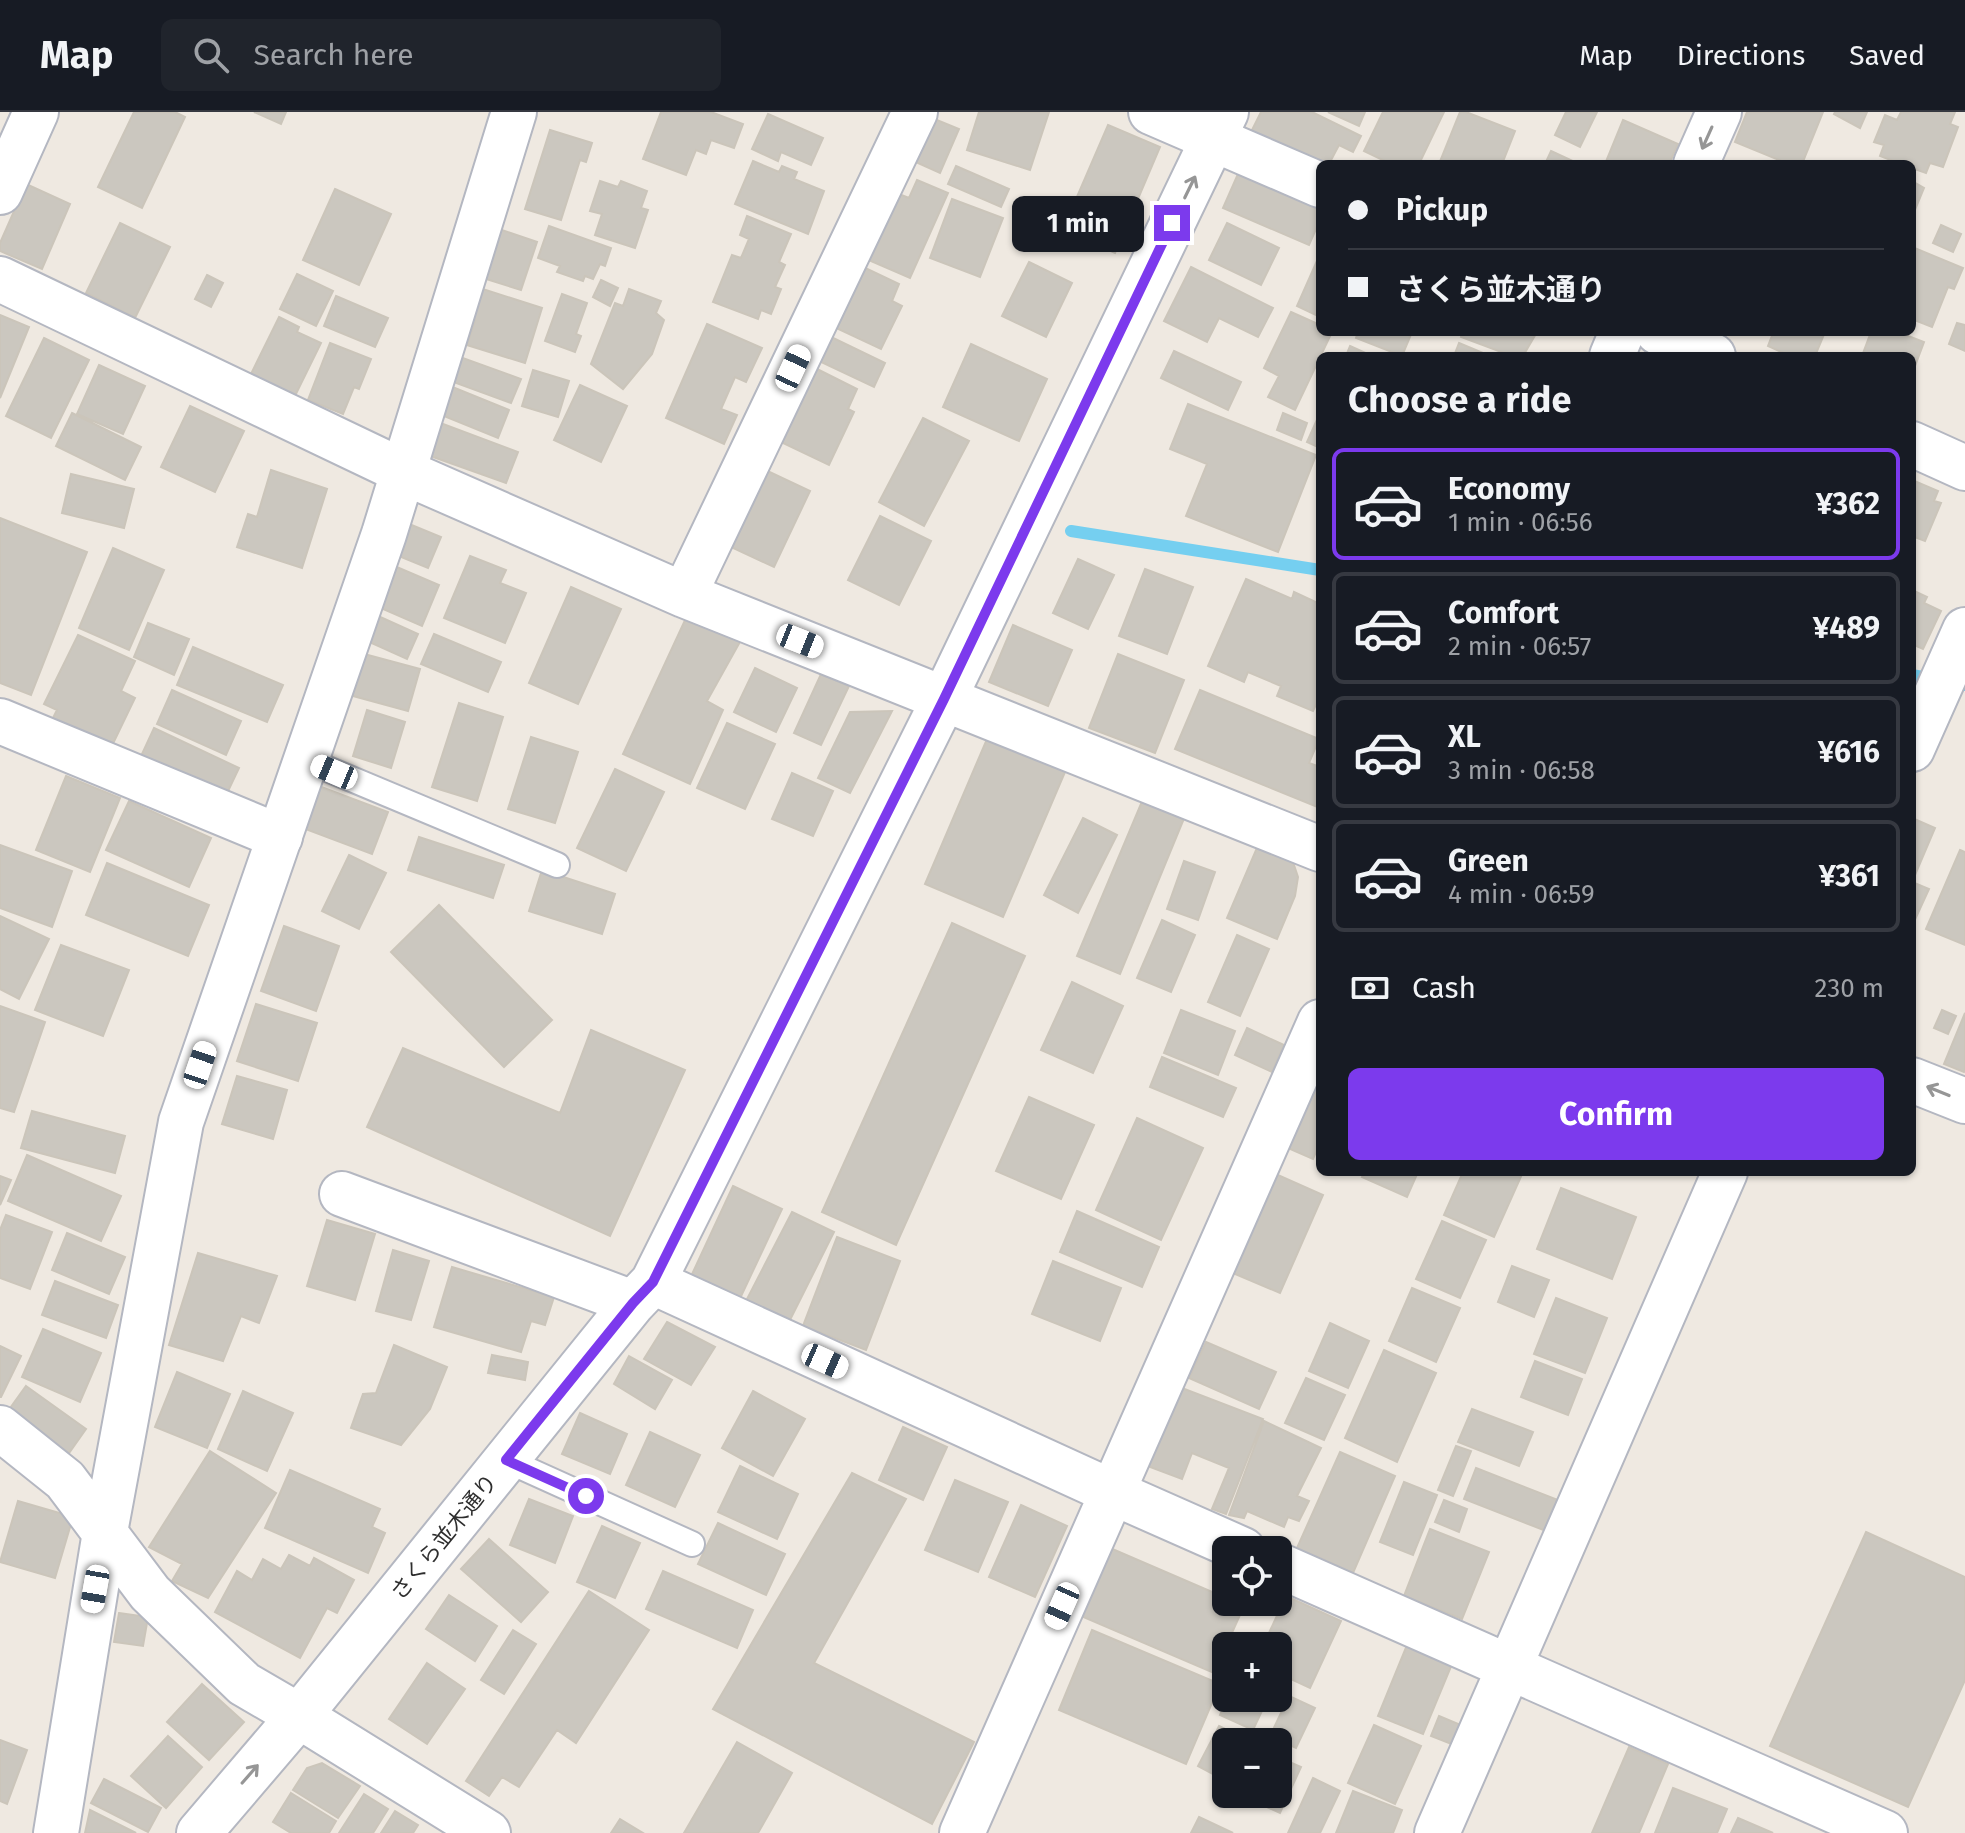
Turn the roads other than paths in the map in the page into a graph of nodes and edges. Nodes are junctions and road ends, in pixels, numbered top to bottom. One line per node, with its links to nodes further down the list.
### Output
1 (36, 112): 9 (street)
2 (514, 112): 15 (street)
3 (915, 112): 16 (street)
4 (1151, 112): 6 (street)
5 (1719, 112): 7 (street, one-way to 7)
6 (1219, 125): 8 (street); 18 (street, さくら並木通り, one-way to 6)
7 (1698, 160)
8 (1316, 183)
9 (0, 192)
10 (0, 279): 15 (street)
11 (1667, 336): 12 (street)
12 (1704, 352)
13 (1916, 446): 14 (street)
14 (1965, 468)
15 (404, 472): 16 (street); 21 (street)
16 (684, 595): 18 (street)
17 (1965, 630): 20 (street)
18 (944, 699): 23 (street); 30 (street, さくら並木通り)
19 (0, 721): 22 (street)
20 (1916, 740)
21 (306, 760): 22 (street); 24 (lane)
22 (280, 837): 34 (street)
23 (1316, 847)
24 (557, 865)
25 (1316, 1031): 33 (street)
26 (1916, 1082): 27 (street, one-way to 26)
27 (1965, 1101)
28 (1723, 1176): 38 (street)
29 (342, 1194): 30 (street)
30 (643, 1293): 32 (street, さくら並木通り); 33 (street)
31 (0, 1428): 34 (street)
32 (506, 1460): 36 (lane); 39 (street, さくら並木通り)
33 (1112, 1492): 35 (street); 43 (street)
34 (105, 1532): 39 (street); 40 (street)
35 (1212, 1536)
36 (692, 1544)
37 (1292, 1571): 38 (street)
38 (1509, 1667): 44 (street); 45 (street)
39 (299, 1716): 41 (street, さくら並木通り, one-way to 39); 42 (street)
40 (56, 1833)
41 (199, 1833)
42 (488, 1833)
43 (962, 1833)
44 (1437, 1833)
45 (1885, 1833)

